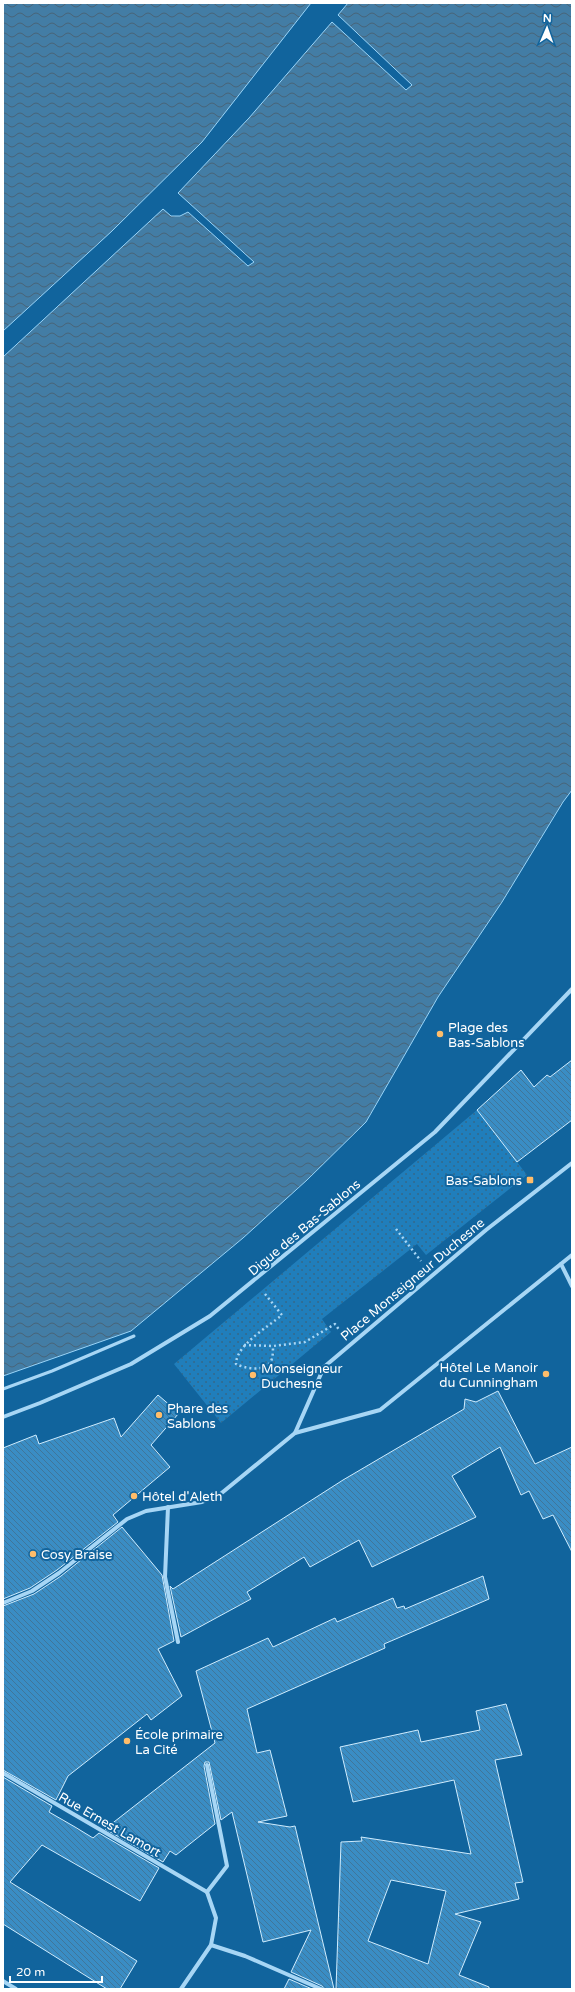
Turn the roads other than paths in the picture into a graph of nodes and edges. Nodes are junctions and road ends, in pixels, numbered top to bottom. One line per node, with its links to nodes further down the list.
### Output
1 (572, 989): 8 (street, Digue des Bas-Sablons)
2 (572, 1163): 9 (street, Place Monseigneur Duchesne)
3 (572, 1255): 4 (street, Place Monseigneur Duchesne)
4 (562, 1264): 5 (street); 9 (street, Place Monseigneur Duchesne)
5 (572, 1286)
6 (134, 1336): 7 (lane)
7 (3, 1389)
8 (3, 1417)
9 (295, 1433): 10 (street, Place Monseigneur Duchesne)
10 (168, 1507): 11 (street, Place Monseigneur Duchesne); 12 (street)
11 (3, 1603)
12 (178, 1642)
13 (207, 1765): 15 (street)
14 (3, 1773): 15 (street, Rue Ernest Lamort)
15 (207, 1892): 16 (street)
16 (211, 1944): 19 (street); 20 (street)
17 (3, 1981): 18 (street)
18 (16, 1989)
19 (181, 1989)
20 (321, 1989)

